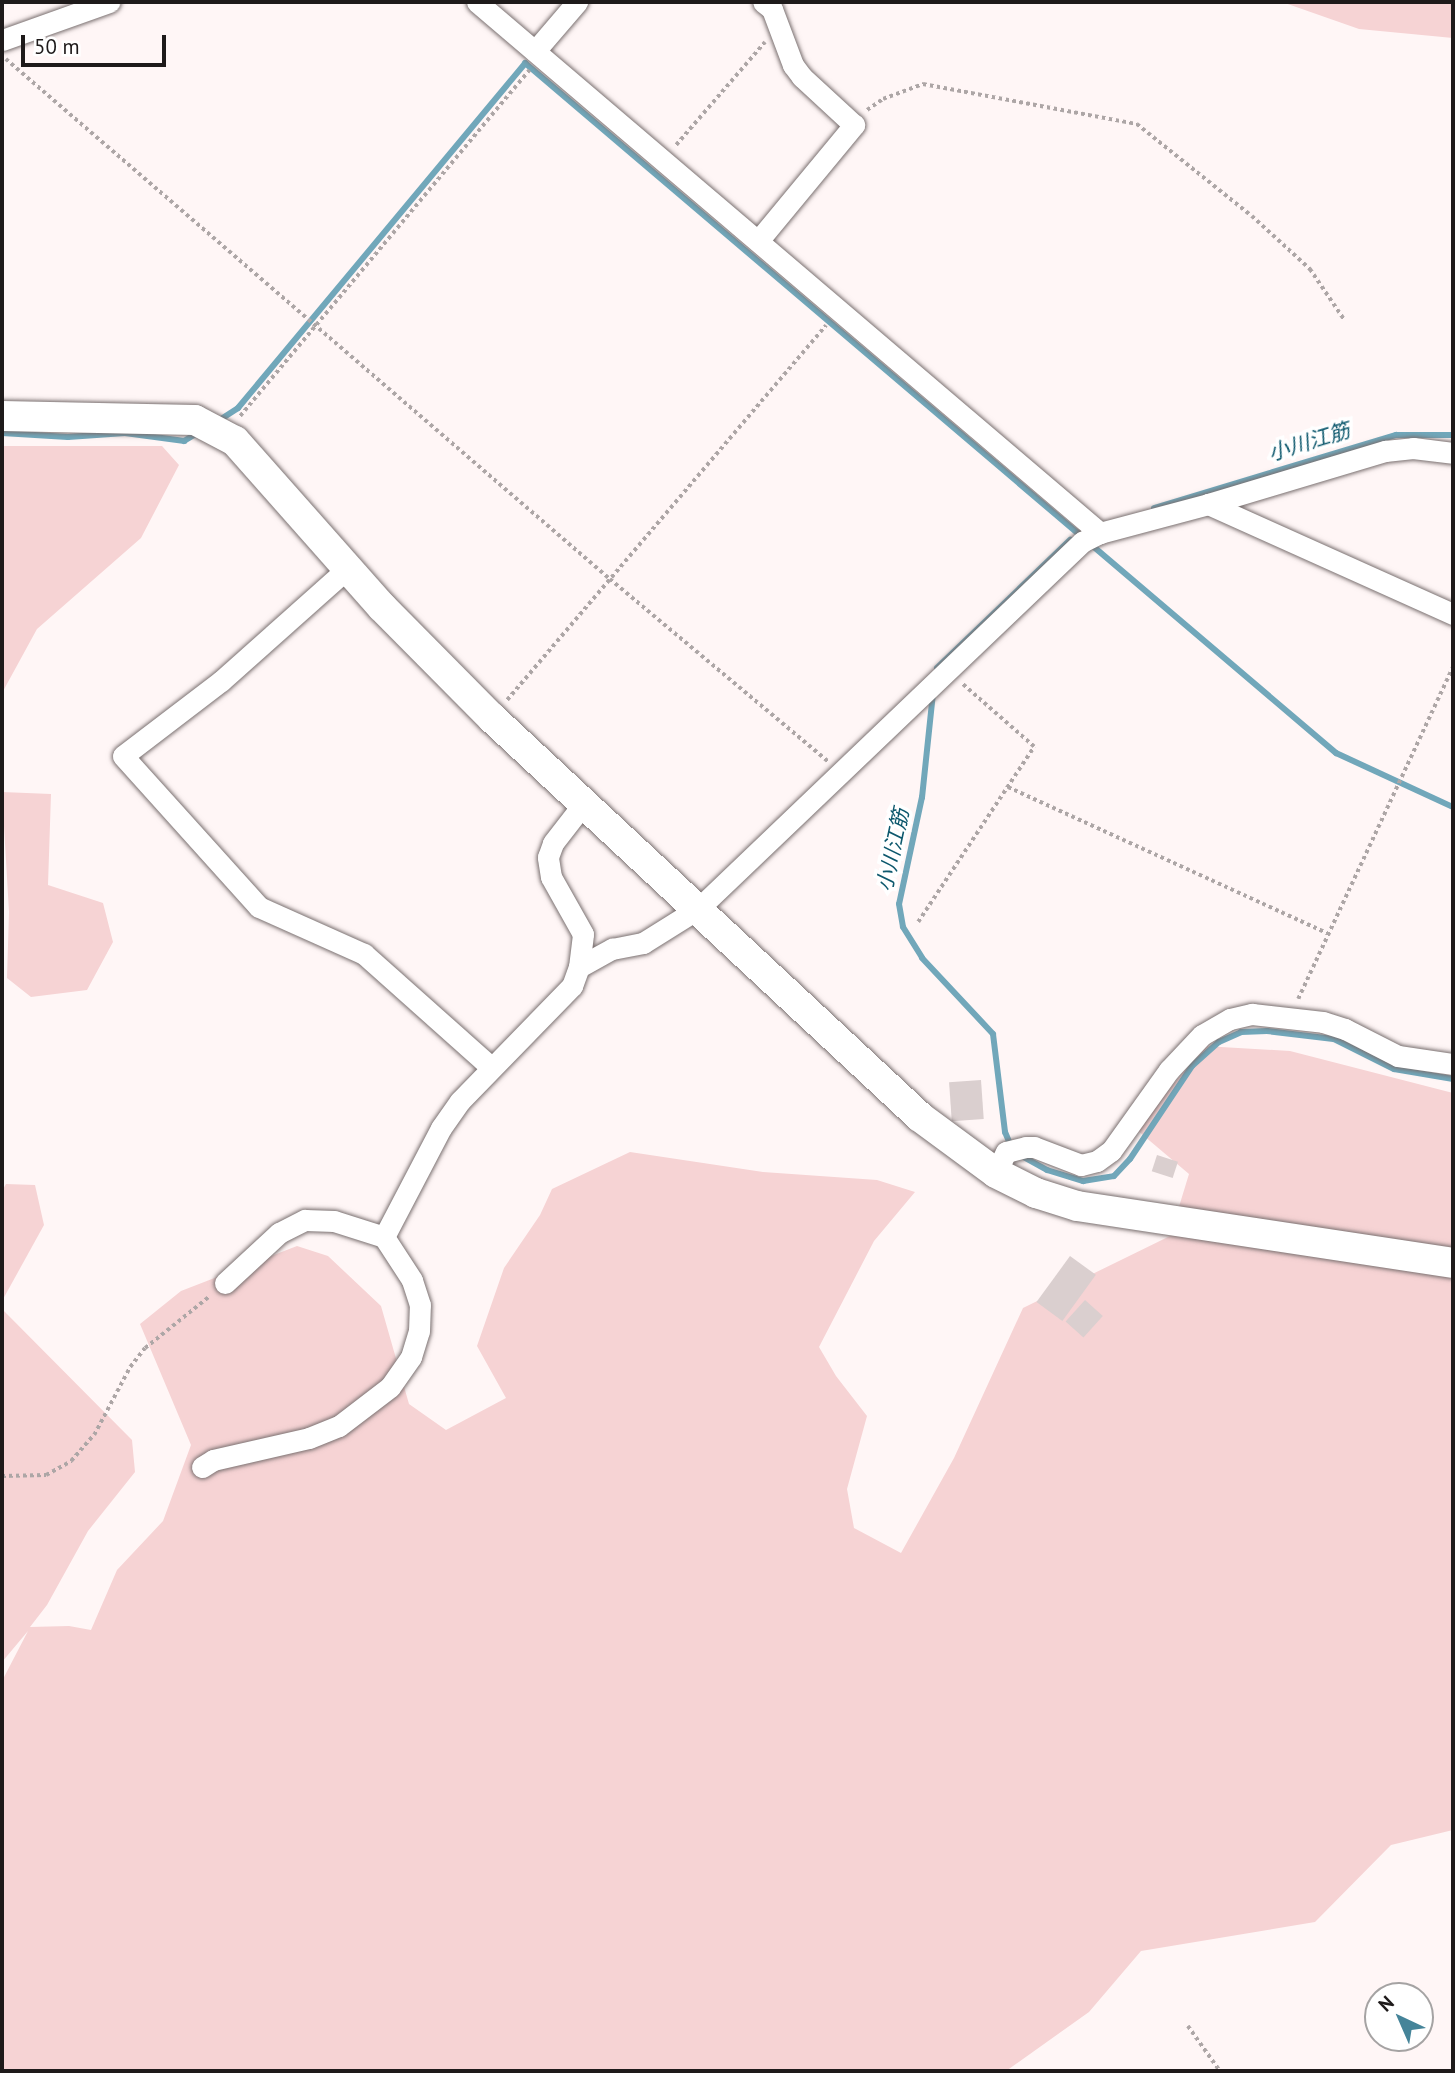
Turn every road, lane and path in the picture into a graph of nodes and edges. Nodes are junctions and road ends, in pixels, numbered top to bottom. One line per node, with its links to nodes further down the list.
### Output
1 (109, 2): 6 (street)
2 (477, 2): 7 (street)
3 (577, 2): 7 (street)
4 (763, 2): 5 (street)
5 (779, 26): 10 (street); 11 (path)
6 (2, 40)
7 (535, 51): 11 (street)
8 (2, 55): 14 (path)
9 (527, 72): 14 (path)
10 (854, 125): 12 (street); 13 (path)
11 (663, 160): 12 (street)
12 (758, 240): 20 (street)
13 (1344, 320)
14 (317, 327): 17 (path); 22 (path)
15 (824, 327): 22 (path)
16 (2, 416): 17 (street)
17 (226, 434): 21 (street)
18 (1453, 453): 19 (street)
19 (1209, 504): 20 (street); 23 (street)
20 (1092, 532): 25 (street)
21 (349, 566): 26 (street); 36 (street)
22 (610, 579): 26 (path); 27 (path)
23 (1453, 614)
24 (1453, 667): 32 (path)
25 (944, 675): 27 (street); 28 (path)
26 (492, 718): 29 (street)
27 (843, 774): 30 (street)
28 (1008, 787): 31 (path); 32 (path)
29 (584, 803): 30 (street); 33 (street)
30 (699, 908): 33 (street); 37 (street)
31 (918, 922)
32 (1327, 933): 34 (path)
33 (579, 967): 36 (street)
34 (1290, 1017): 35 (street); 37 (street)
35 (1453, 1065)
36 (491, 1067): 38 (street)
37 (1009, 1158): 39 (street)
38 (384, 1237): 40 (street); 41 (street)
39 (1453, 1262)
40 (225, 1283): 42 (path)
41 (202, 1467)
42 (2, 1476)
43 (1188, 2026): 44 (path)
44 (1220, 2071)

